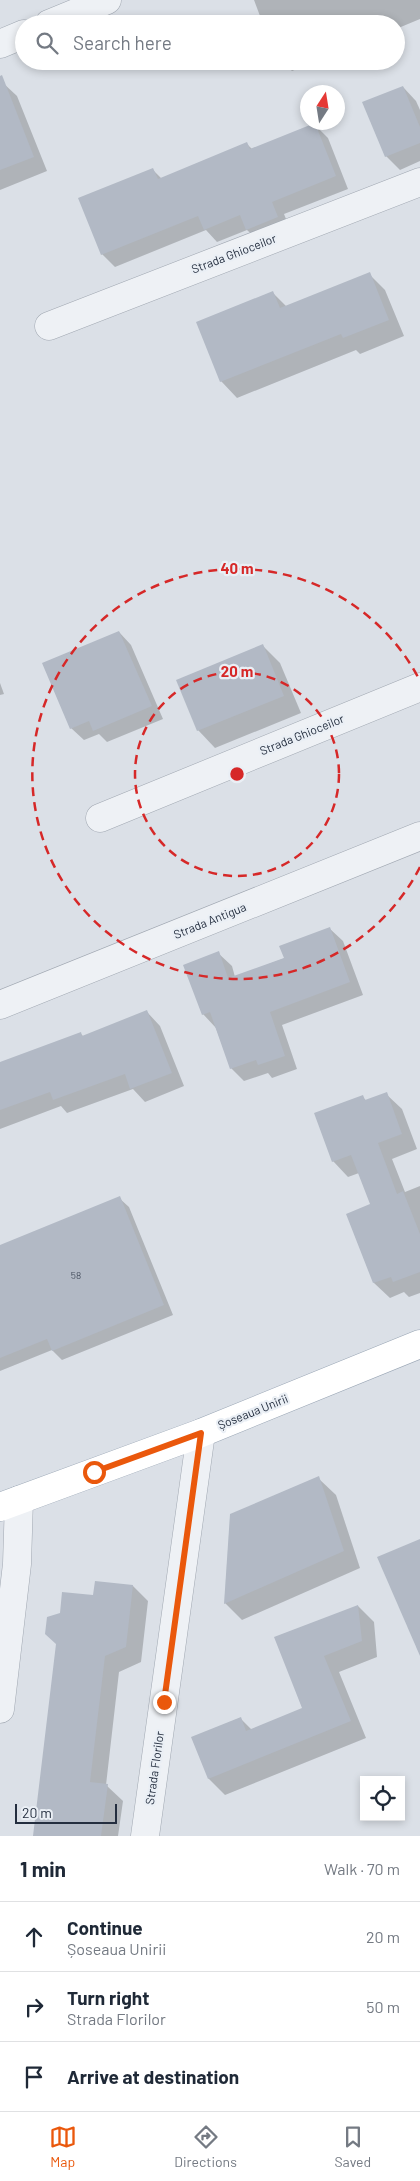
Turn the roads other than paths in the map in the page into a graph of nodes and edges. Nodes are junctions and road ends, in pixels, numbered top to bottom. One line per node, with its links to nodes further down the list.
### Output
1 (107, 0): 2 (street)
2 (71, 15)
3 (15, 38): 4 (street)
4 (0, 44)
5 (420, 182): 6 (street, Strada Ghioceilor)
6 (49, 326)
7 (420, 687): 8 (street, Strada Ghioceilor)
8 (100, 818)
9 (420, 836): 10 (street, Strada Antigua)
10 (0, 1005)
11 (420, 1344): 12 (main road, Șoseaua Unirii)
12 (201, 1433): 13 (main road, Șoseaua Unirii); 15 (street, Strada Florilor)
13 (10, 1504): 14 (street)
14 (0, 1709)
15 (145, 1836)

